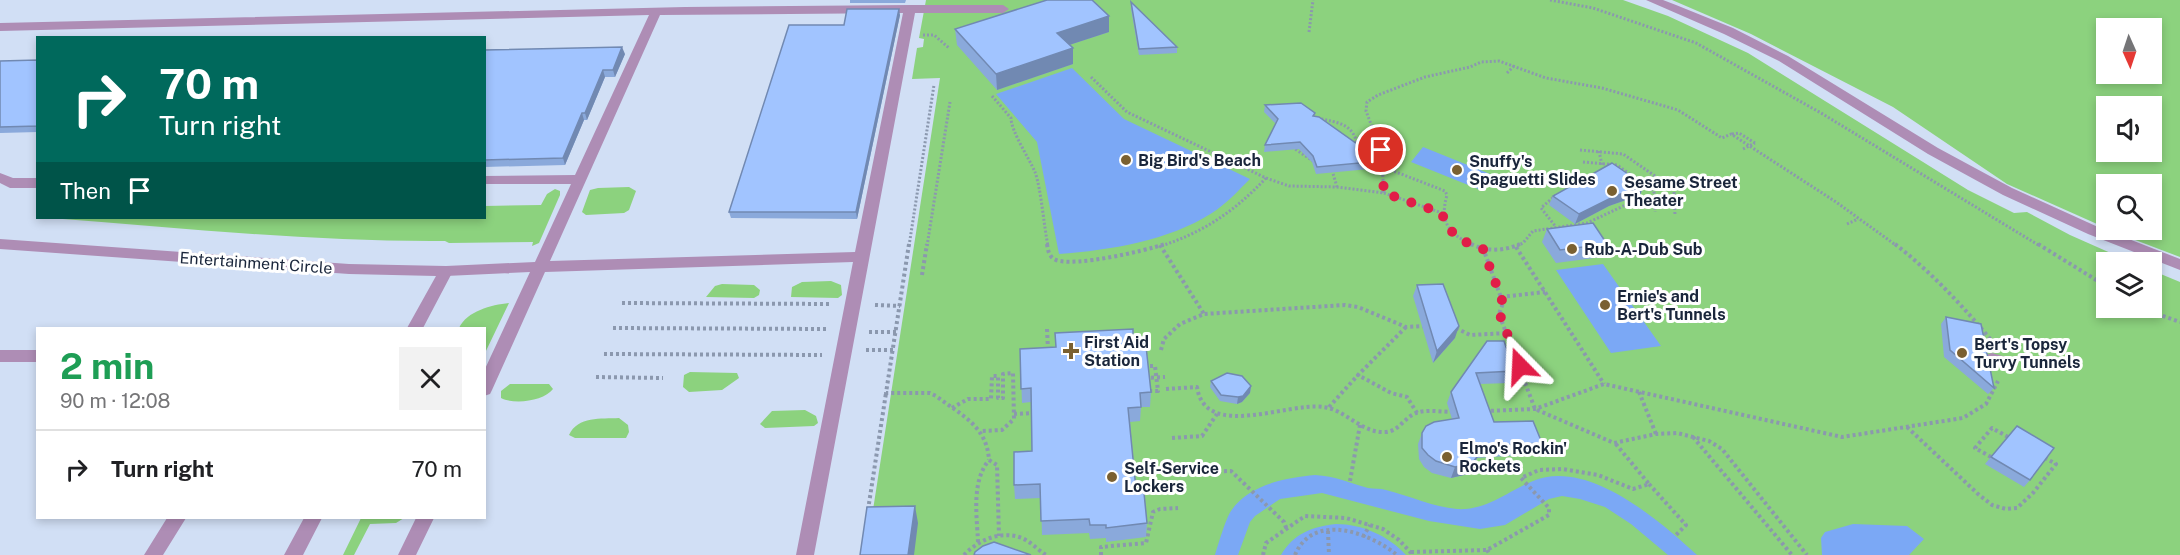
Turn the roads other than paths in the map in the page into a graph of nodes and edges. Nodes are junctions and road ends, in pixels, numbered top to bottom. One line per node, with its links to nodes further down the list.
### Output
1 (1652, 0): 13 (street)
2 (688, 5): 3 (street); 5 (street)
3 (910, 9): 4 (street); 12 (street)
4 (1003, 9)
5 (656, 12): 6 (street); 8 (street)
6 (0, 27)
7 (0, 177): 10 (street)
8 (581, 179): 9 (street); 14 (street)
9 (486, 180)
10 (36, 183)
11 (0, 244): 15 (street, Entertainment Circle)
12 (861, 257): 14 (street, Entertainment Circle); 26 (street)
13 (2180, 265)
14 (540, 268): 15 (street, Entertainment Circle); 19 (street)
15 (446, 271): 16 (street)
16 (416, 327)
17 (0, 356): 18 (street)
18 (36, 356)
19 (486, 386)
20 (176, 519): 23 (street)
21 (312, 519): 24 (street)
22 (425, 519): 25 (street)
23 (153, 555)
24 (293, 555)
25 (407, 555)
26 (806, 555)

